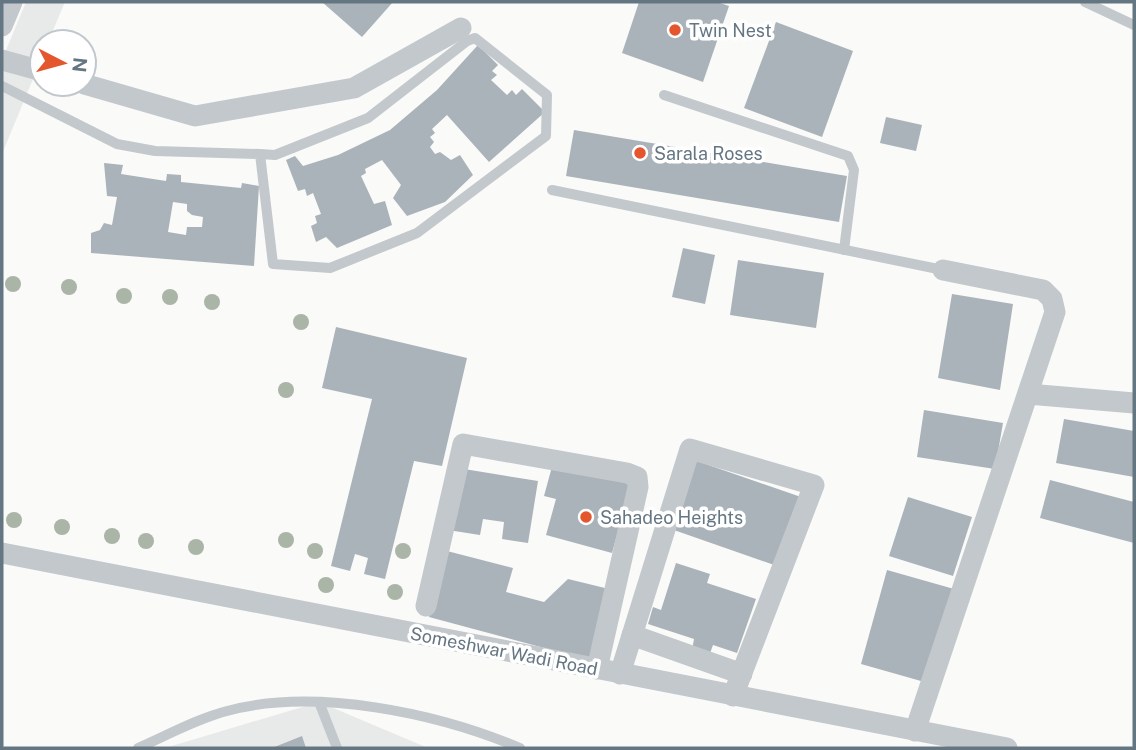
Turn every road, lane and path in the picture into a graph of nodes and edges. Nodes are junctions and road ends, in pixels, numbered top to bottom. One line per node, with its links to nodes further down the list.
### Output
1 (12, 2): 4 (street)
2 (1085, 2): 3 (lane)
3 (1134, 25)
4 (2, 26)
5 (461, 28): 9 (street)
6 (2, 60): 7 (street)
7 (28, 67)
8 (2, 86): 11 (lane)
9 (98, 88)
10 (664, 95): 13 (lane)
11 (260, 154): 11 (lane)
12 (552, 190): 13 (lane)
13 (844, 250): 14 (lane)
14 (943, 270): 15 (street)
15 (1028, 394): 16 (street); 25 (street)
16 (1134, 403)
17 (2, 553): 20 (street, Someshwar Wadi Road)
18 (426, 606): 20 (street)
19 (632, 635): 21 (street); 22 (street); 22 (street)
20 (597, 669): 21 (street, Someshwar Wadi Road)
21 (620, 674): 23 (street, Someshwar Wadi Road)
22 (742, 674): 23 (street)
23 (733, 696): 25 (street, Someshwar Wadi Road)
24 (319, 702): 26 (lane); 27 (lane); 28 (lane)
25 (915, 731): 29 (street, Someshwar Wadi Road)
26 (138, 748)
27 (337, 748)
28 (520, 748)
29 (1007, 748)

